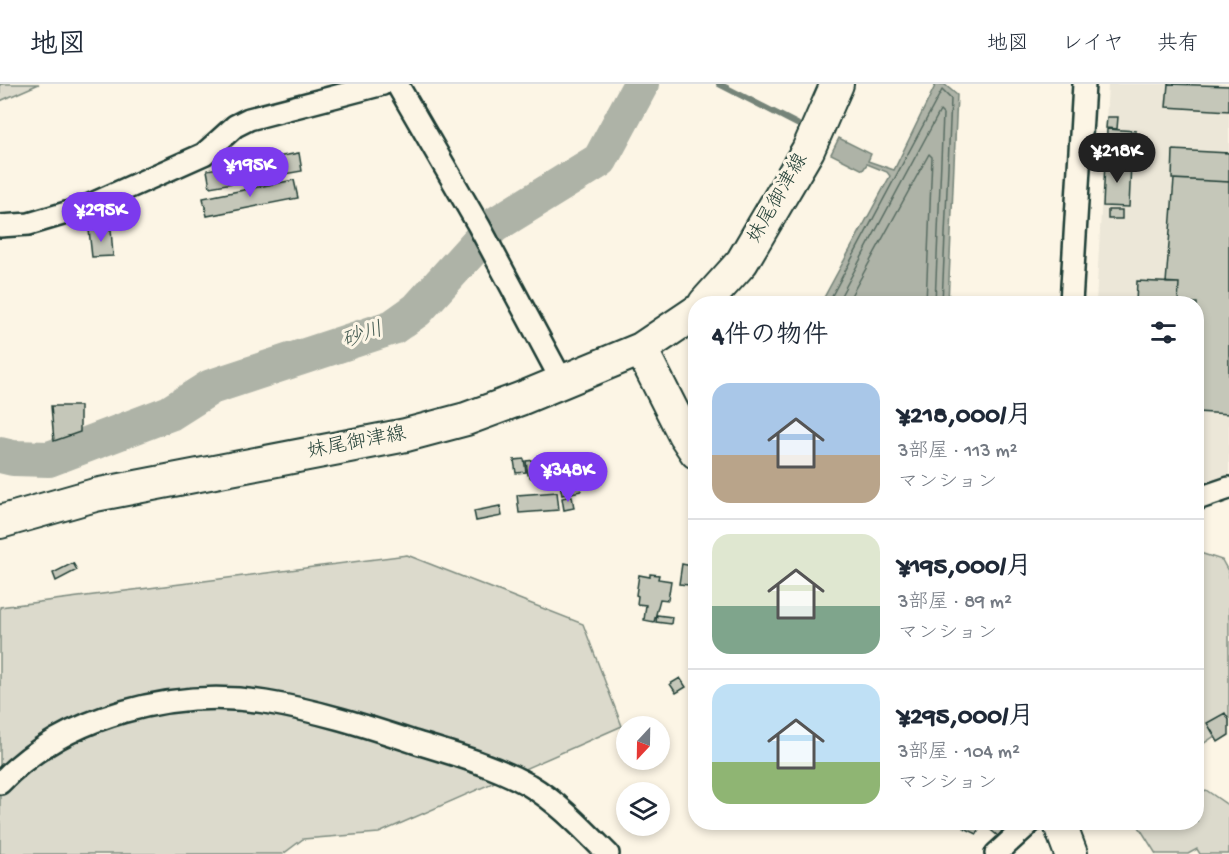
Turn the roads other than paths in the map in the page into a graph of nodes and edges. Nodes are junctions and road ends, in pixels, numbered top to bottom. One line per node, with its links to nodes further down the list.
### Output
1 (383, 84): 5 (street)
2 (397, 84): 10 (street)
3 (837, 84): 6 (main road, 妹尾御津線)
4 (1084, 84): 7 (street)
5 (0, 226)
6 (711, 296)
7 (1071, 296)
8 (688, 317): 9 (main road, 妹尾御津線)
9 (641, 349): 10 (main road, 妹尾御津線); 11 (main road)
10 (562, 381): 14 (main road, 妹尾御津線)
11 (688, 440)
12 (1229, 488): 13 (street)
13 (1204, 497)
14 (0, 522)
15 (0, 783): 18 (street)
16 (1022, 830): 19 (street)
17 (1062, 830): 20 (main road)
18 (608, 854)
19 (996, 854)
20 (1071, 854)

